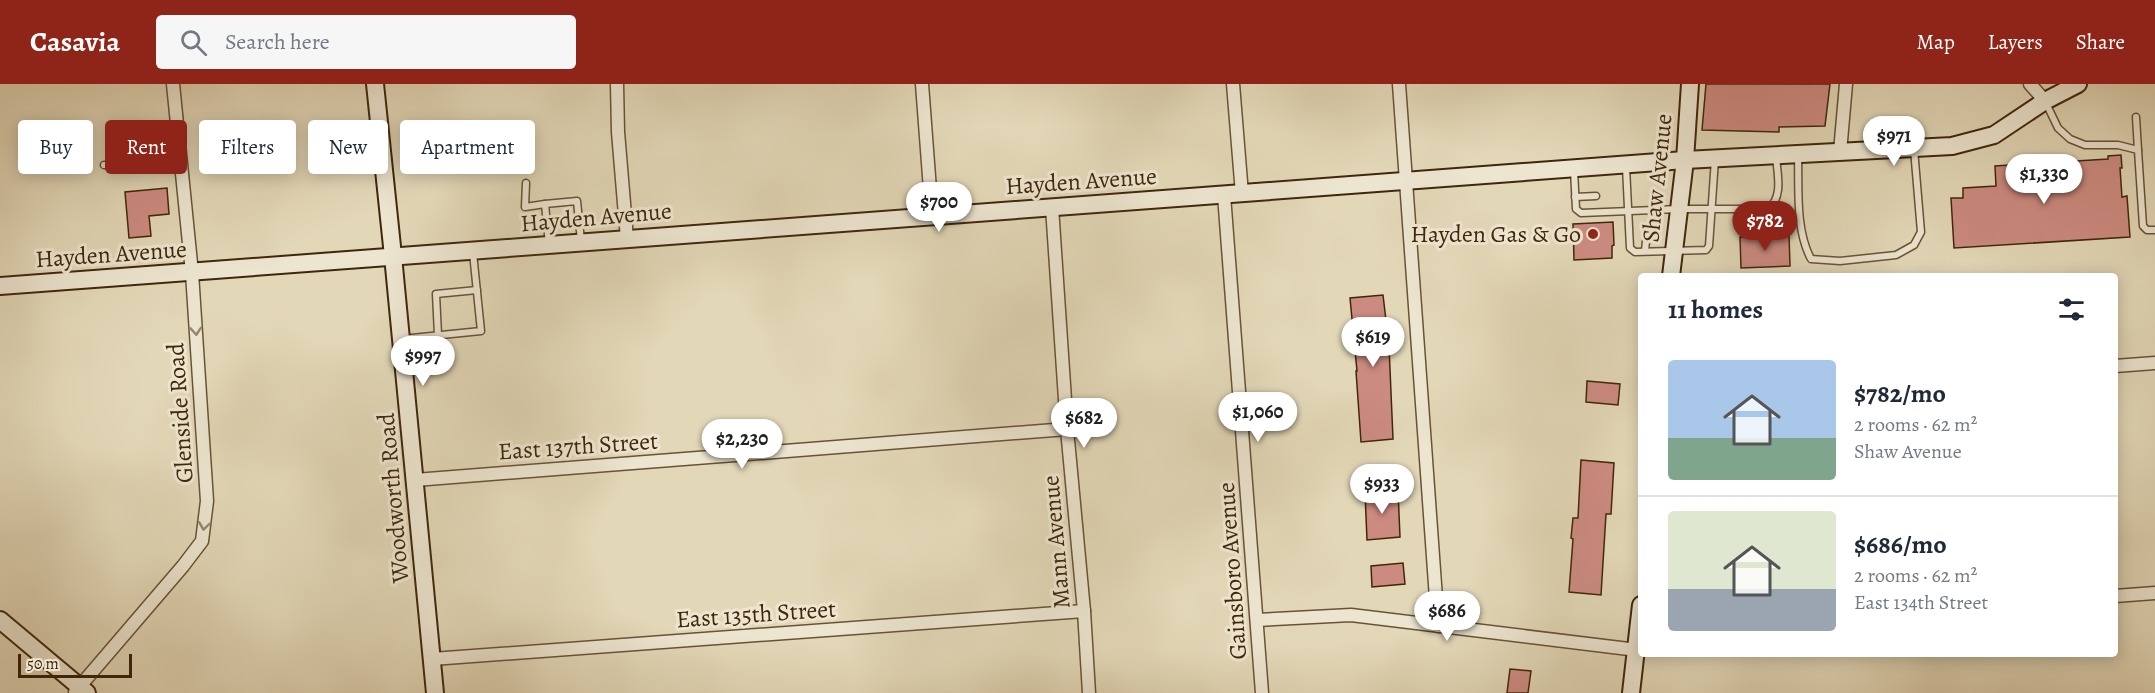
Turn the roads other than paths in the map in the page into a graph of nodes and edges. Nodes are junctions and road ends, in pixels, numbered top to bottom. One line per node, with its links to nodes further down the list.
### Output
1 (173, 84): 13 (street, Glenside Road)
2 (375, 84): 48 (street, Woodworth Road)
3 (617, 84): 41 (street)
4 (922, 84): 38 (street)
5 (1233, 84): 26 (street)
6 (1399, 84): 24 (street)
7 (1690, 84): 20 (street, Shaw Avenue)
8 (1846, 84): 16 (street)
9 (2030, 84): 11 (street)
10 (2078, 84): 11 (street, Hayden Avenue)
11 (2045, 101): 14 (street, Hayden Avenue); 15 (lane)
12 (2136, 117): 15 (lane)
13 (176, 120)
14 (1914, 148): 16 (street, Hayden Avenue); 17 (lane)
15 (2138, 150): 40 (lane)
16 (1840, 153): 17 (street, Hayden Avenue)
17 (1798, 154): 18 (street, Hayden Avenue)
18 (1776, 155): 19 (street, Hayden Avenue); 35 (lane)
19 (1715, 158): 20 (street, Hayden Avenue); 35 (lane)
20 (1685, 160): 21 (street, Hayden Avenue); 34 (street, Shaw Avenue)
21 (1626, 164): 22 (street, Hayden Avenue); 27 (lane)
22 (1574, 168): 24 (street, Hayden Avenue); 31 (lane)
23 (181, 174): 49 (street, Glenside Road)
24 (1407, 181): 26 (street, Hayden Avenue); 64 (street)
25 (526, 183): 32 (lane)
26 (1242, 194): 28 (street, Hayden Avenue)
27 (1627, 194): 29 (lane); 37 (lane)
28 (1224, 195): 33 (street, Hayden Avenue); 63 (street, Gainsboro Avenue)
29 (1618, 195)
30 (1596, 196): 31 (lane)
31 (1575, 197): 37 (lane)
32 (545, 204): 43 (lane); 44 (lane)
33 (1052, 207): 38 (street, Hayden Avenue); 57 (street, Mann Avenue)
34 (1679, 209): 35 (lane); 36 (lane); 45 (street, Shaw Avenue)
35 (1713, 209): 45 (lane)
36 (1648, 210): 37 (lane); 39 (lane)
37 (1628, 211): 47 (lane)
38 (932, 216): 41 (street, Hayden Avenue)
39 (1647, 219)
40 (2155, 230)
41 (627, 239): 43 (street, Hayden Avenue)
42 (1646, 241): 47 (lane)
43 (581, 243): 44 (street, Hayden Avenue)
44 (550, 245): 46 (street, Hayden Avenue)
45 (1674, 250): 47 (lane); 50 (street, Shaw Avenue)
46 (473, 251): 48 (street, Hayden Avenue); 52 (lane)
47 (1645, 251)
48 (393, 256): 49 (street, Hayden Avenue); 54 (street, Woodworth Road)
49 (192, 273): 51 (street, Hayden Avenue); 68 (street, Glenside Road, one-way to 68)
50 (1671, 273)
51 (0, 286)
52 (477, 290): 53 (lane); 53 (lane)
53 (438, 335): 54 (lane)
54 (401, 339): 58 (street, Woodworth Road)
55 (2155, 363): 56 (street)
56 (2118, 366)
57 (1067, 429): 58 (street, East 137th Street); 61 (street, Mann Avenue)
58 (415, 480): 67 (street, Woodworth Road)
59 (2155, 593): 60 (street)
60 (2118, 596)
61 (1084, 611): 67 (street, East 135th Street); 70 (street, Mann Avenue)
62 (0, 620): 68 (street)
63 (1257, 620): 64 (street); 71 (street, Gainsboro Avenue)
64 (1438, 626): 66 (street)
65 (1638, 641): 66 (street)
66 (1636, 650): 72 (street)
67 (432, 659): 69 (street, Woodworth Road)
68 (80, 691)
69 (435, 693)
70 (1089, 693)
71 (1262, 693)
72 (1631, 693)

